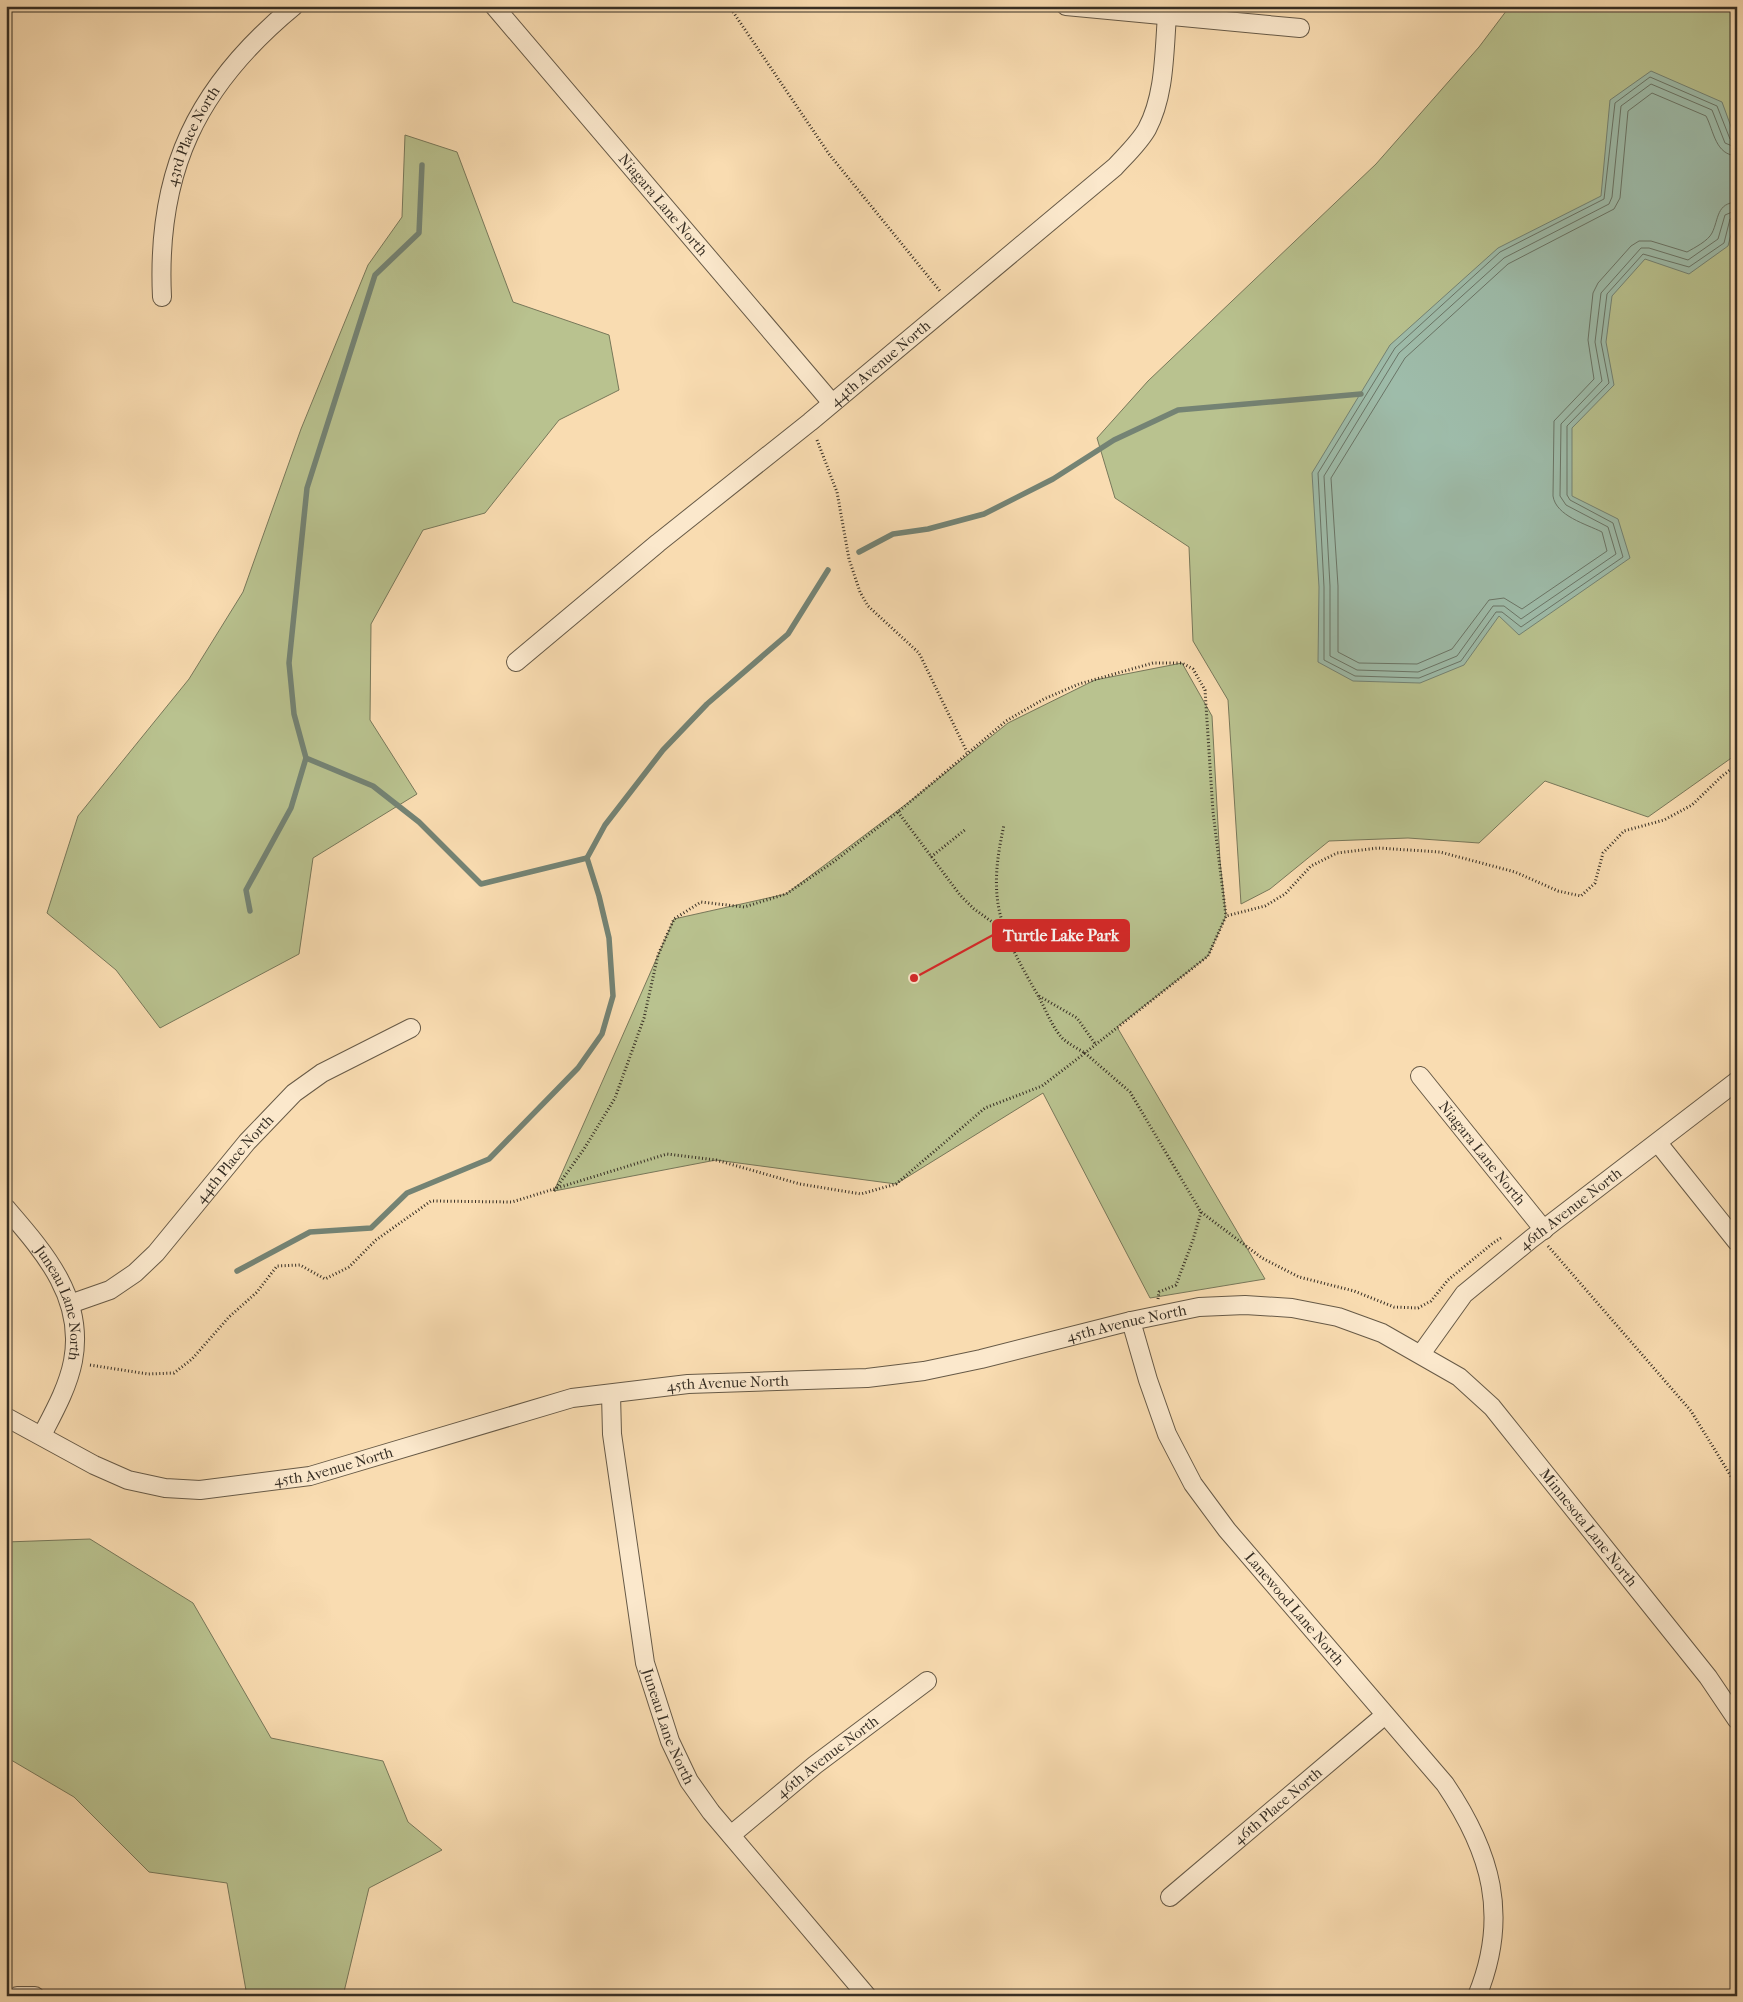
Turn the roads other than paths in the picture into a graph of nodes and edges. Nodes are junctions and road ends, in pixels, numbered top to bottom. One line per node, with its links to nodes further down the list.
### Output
1 (294, 6): 6 (street, 43rd Place North)
2 (494, 6): 7 (street, Niagara Lane North)
3 (1066, 6): 4 (street)
4 (1167, 16): 5 (street); 7 (street, 44th Avenue North)
5 (1300, 28)
6 (162, 297)
7 (832, 403): 8 (street, 44th Avenue North)
8 (516, 662)
9 (411, 1028): 16 (street, 44th Place North)
10 (1420, 1076): 14 (street, Niagara Lane North)
11 (1737, 1082): 12 (street, 46th Avenue North)
12 (1658, 1143): 14 (street, 46th Avenue North); 15 (street)
13 (6, 1208): 16 (street, Juneau Lane North)
14 (1538, 1234): 18 (street, 46th Avenue North)
15 (1737, 1242)
16 (70, 1304): 21 (street, Juneau Lane North)
17 (1131, 1321): 18 (street, 45th Avenue North); 19 (street, 45th Avenue North); 23 (street, Lanewood Lane North)
18 (1421, 1354): 24 (street, Minnesota Lane North)
19 (611, 1394): 21 (street, 45th Avenue North); 25 (street, Juneau Lane North)
20 (6, 1417): 21 (street)
21 (42, 1435)
22 (927, 1681): 25 (street, 46th Avenue North)
23 (1385, 1715): 26 (street, 46th Place North); 30 (street, Lanewood Lane North)
24 (1737, 1720)
25 (731, 1835): 29 (street, Juneau Lane North)
26 (1170, 1898)
27 (17, 1996): 28 (street)
28 (36, 1996)
29 (868, 1996)
30 (1477, 1996)

